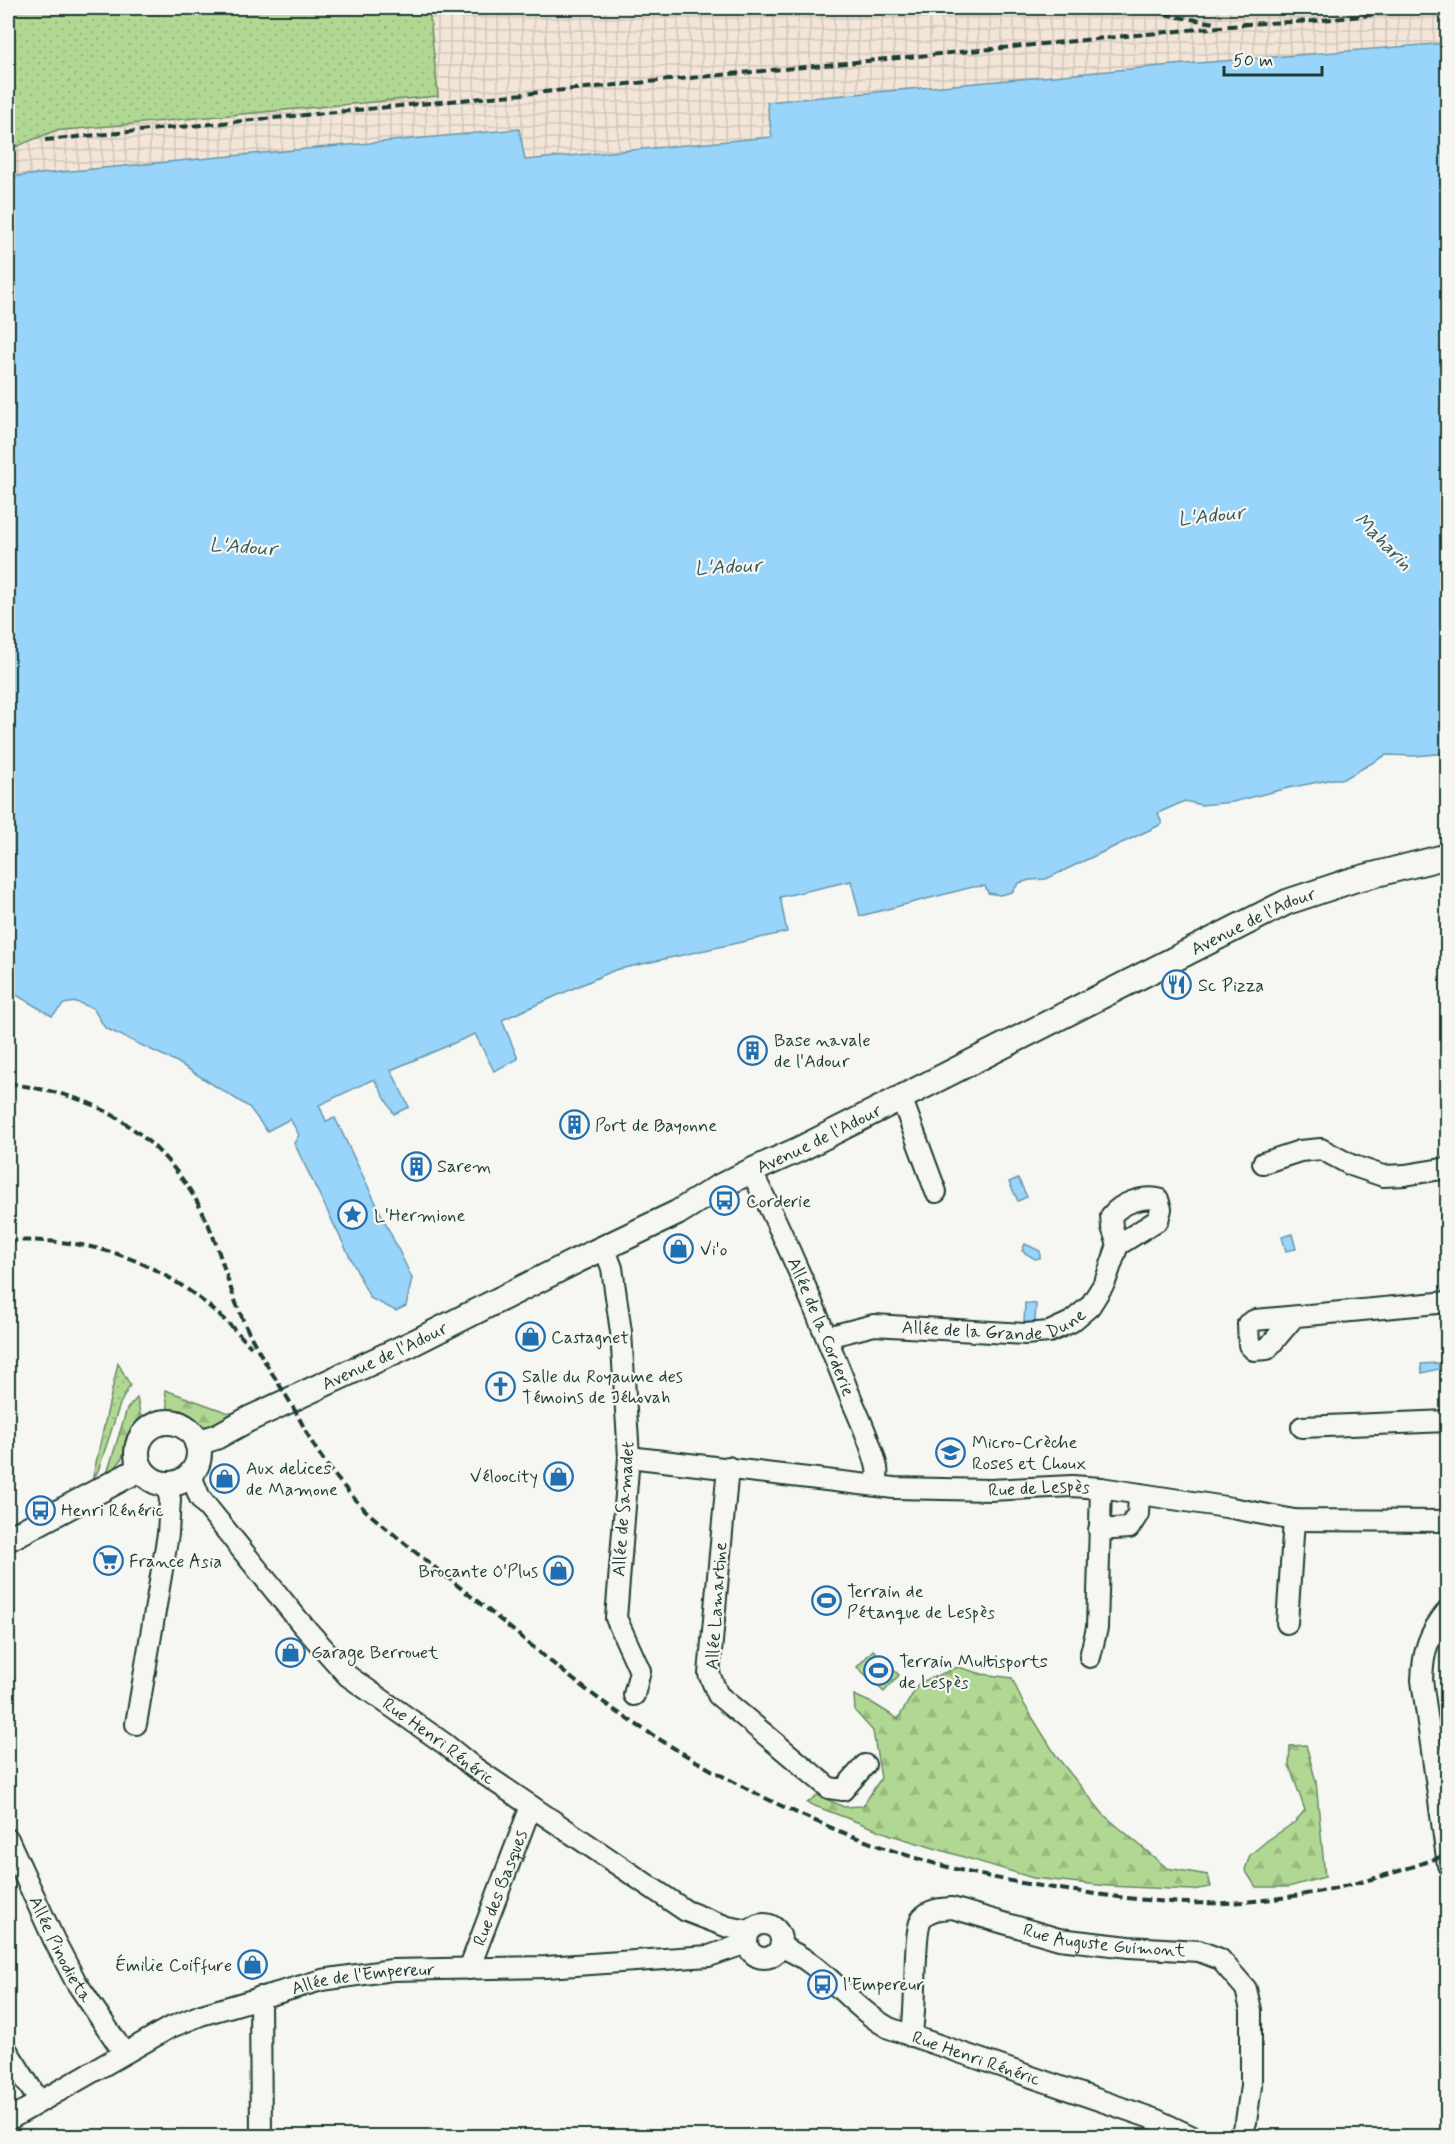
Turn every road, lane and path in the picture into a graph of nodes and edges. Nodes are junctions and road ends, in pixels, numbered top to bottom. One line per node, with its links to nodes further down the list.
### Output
1 (1448, 856): 2 (main road, Avenue de l'Adour)
2 (901, 1097): 5 (main road, Avenue de l'Adour); 6 (street)
3 (1263, 1163): 4 (street)
4 (1448, 1168)
5 (751, 1171): 8 (main road, Avenue de l'Adour); 11 (street, Allée de la Corderie)
6 (936, 1192)
7 (1118, 1245): 11 (street, Allée de la Grande Dune)
8 (604, 1247): 14 (main road, Avenue de l'Adour); 15 (street, Allée de Samadet)
9 (1448, 1302): 10 (street)
10 (1294, 1317)
11 (827, 1337): 19 (street, Allée de la Corderie)
12 (1448, 1421): 13 (street)
13 (1302, 1427)
14 (197, 1443): 17 (main road); 18 (main road)
15 (629, 1457): 16 (street, Rue de Lespès); 29 (street, Allée de Samadet)
16 (728, 1467): 19 (street, Rue de Lespès); 31 (street, Allée Lamartine)
17 (140, 1469): 18 (main road); 25 (main road)
18 (178, 1480): 30 (street); 32 (street, Rue Henri Rénéric)
19 (874, 1485): 20 (street, Rue de Lespès)
20 (1101, 1488): 21 (street, Rue de Lespès); 24 (street)
21 (1139, 1494): 22 (street, Rue de Lespès); 24 (street)
22 (1294, 1520): 23 (street, Rue de Lespès); 27 (street)
23 (1448, 1521)
24 (1099, 1530): 28 (street)
25 (8, 1539)
26 (1448, 1610): 34 (street)
27 (1287, 1623)
28 (1090, 1657)
29 (634, 1695)
30 (136, 1724)
31 (865, 1765)
32 (531, 1806): 35 (street, Rue Henri Rénéric); 36 (street, Rue des Basques)
33 (8, 1839): 40 (street, Allée Pinodieta)
34 (1448, 1865)
35 (748, 1937): 36 (street, Allée de l'Empereur); 38 (street, Rue Henri Rénéric)
36 (470, 1969): 37 (street, Allée de l'Empereur)
37 (260, 1996): 40 (street, Allée de l'Empereur); 43 (street)
38 (911, 2036): 44 (street, Rue Henri Rénéric); 45 (street, Rue Auguste Guimont)
39 (8, 2052): 41 (street)
40 (124, 2053): 41 (street, Allée de l'Empereur)
41 (39, 2101): 42 (street, Allée de l'Empereur)
42 (8, 2120)
43 (261, 2136)
44 (1191, 2136)
45 (1240, 2136)

